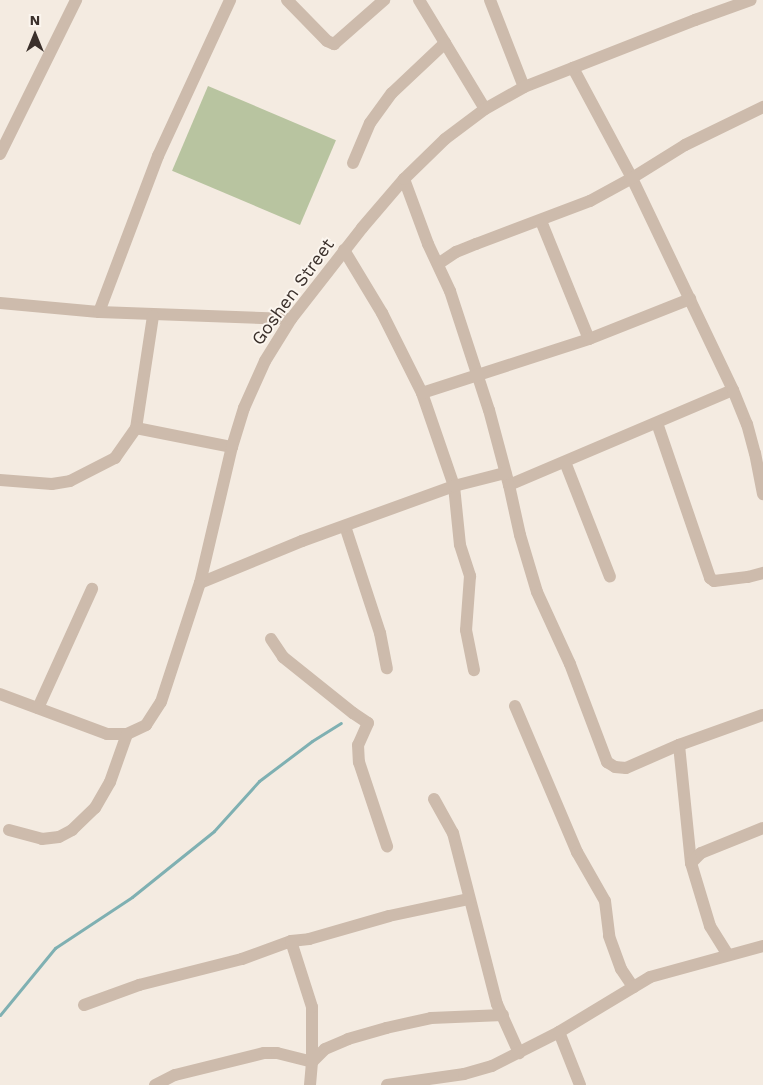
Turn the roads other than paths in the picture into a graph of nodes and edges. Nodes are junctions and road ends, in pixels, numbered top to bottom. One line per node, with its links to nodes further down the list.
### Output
1 (76, 0): 13 (street)
2 (230, 0): 22 (street)
3 (287, 0): 4 (street)
4 (384, 0)
5 (419, 0): 8 (street)
6 (490, 0): 10 (street)
7 (751, 0): 9 (street, Goshen Street)
8 (445, 43): 12 (street); 14 (street)
9 (573, 68): 10 (street, Goshen Street); 15 (street)
10 (524, 88): 12 (street, Goshen Street)
11 (763, 107): 15 (street)
12 (485, 109): 16 (street, Goshen Street)
13 (0, 154)
14 (353, 164)
15 (632, 178): 17 (street); 20 (street)
16 (404, 179): 18 (street, Goshen Street); 19 (street)
17 (540, 221): 19 (street); 25 (street)
18 (344, 250): 24 (street, Goshen Street); 28 (street)
19 (438, 264): 26 (street)
20 (690, 299): 25 (street); 27 (street)
21 (0, 303): 22 (street)
22 (98, 312): 23 (street)
23 (152, 316): 24 (street); 30 (street)
24 (290, 320): 31 (street, Goshen Street)
25 (589, 339): 26 (street)
26 (477, 375): 28 (street); 33 (street)
27 (733, 390): 29 (street); 37 (street)
28 (422, 393): 35 (street)
29 (657, 422): 32 (street); 39 (street)
30 (136, 428): 31 (street); 34 (street)
31 (232, 448): 41 (street, Goshen Street)
32 (565, 462): 36 (street); 40 (street)
33 (505, 473): 35 (street); 36 (street)
34 (0, 480)
35 (454, 486): 38 (street); 45 (street)
36 (509, 486): 51 (street)
37 (763, 494)
38 (345, 526): 41 (street); 44 (street)
39 (763, 573)
40 (610, 577)
41 (200, 583): 50 (street, Goshen Street)
42 (92, 588): 48 (street)
43 (271, 639): 55 (street)
44 (387, 668)
45 (474, 670)
46 (0, 694): 48 (street)
47 (515, 706): 61 (street)
48 (38, 708): 50 (street)
49 (763, 715): 51 (street)
50 (127, 734): 54 (street)
51 (679, 745): 56 (street)
52 (434, 799): 57 (street)
53 (763, 828): 56 (street)
54 (10, 830)
55 (387, 846)
56 (691, 863): 60 (street)
57 (469, 899): 58 (street); 63 (street)
58 (291, 941): 62 (street); 66 (street)
59 (763, 946): 60 (street)
60 (728, 955): 61 (street)
61 (633, 987): 64 (street)
62 (84, 1005)
63 (503, 1015): 65 (street); 66 (street)
64 (559, 1032): 65 (street); 70 (street)
65 (519, 1053): 69 (street)
66 (312, 1062): 67 (street); 68 (street)
67 (154, 1085)
68 (310, 1085)
69 (387, 1085)
70 (580, 1085)

